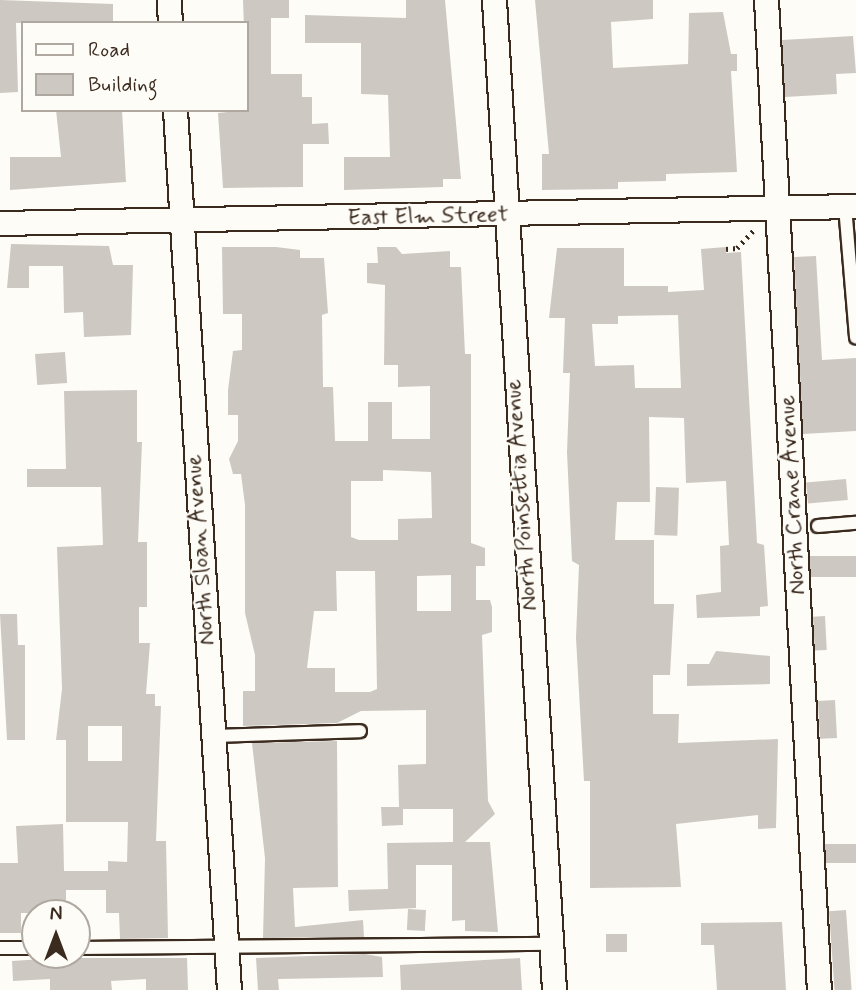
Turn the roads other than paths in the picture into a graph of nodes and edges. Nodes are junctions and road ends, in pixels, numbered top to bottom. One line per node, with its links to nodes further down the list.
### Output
1 (169, 0): 4 (street)
2 (494, 0): 8 (street, North Poinsettia Avenue)
3 (766, 0): 7 (street, North Crane Avenue)
4 (170, 21)
5 (175, 112): 9 (street, North Sloan Avenue)
6 (851, 206): 7 (street, East Elm Street); 11 (lane)
7 (777, 209): 8 (street, East Elm Street); 23 (street, North Crane Avenue)
8 (504, 216): 9 (street, East Elm Street); 16 (street, North Poinsettia Avenue)
9 (181, 222): 10 (street, East Elm Street); 15 (street, North Sloan Avenue)
10 (0, 223)
11 (856, 338)
12 (856, 523): 13 (lane)
13 (818, 526)
14 (360, 731): 15 (lane)
15 (213, 736): 20 (street, North Sloan Avenue)
16 (551, 944): 20 (lane); 22 (street, North Poinsettia Avenue)
17 (0, 948): 18 (lane)
18 (21, 948)
19 (91, 948): 20 (lane)
20 (226, 948): 21 (street, North Sloan Avenue)
21 (229, 990)
22 (554, 990)
23 (819, 990)

